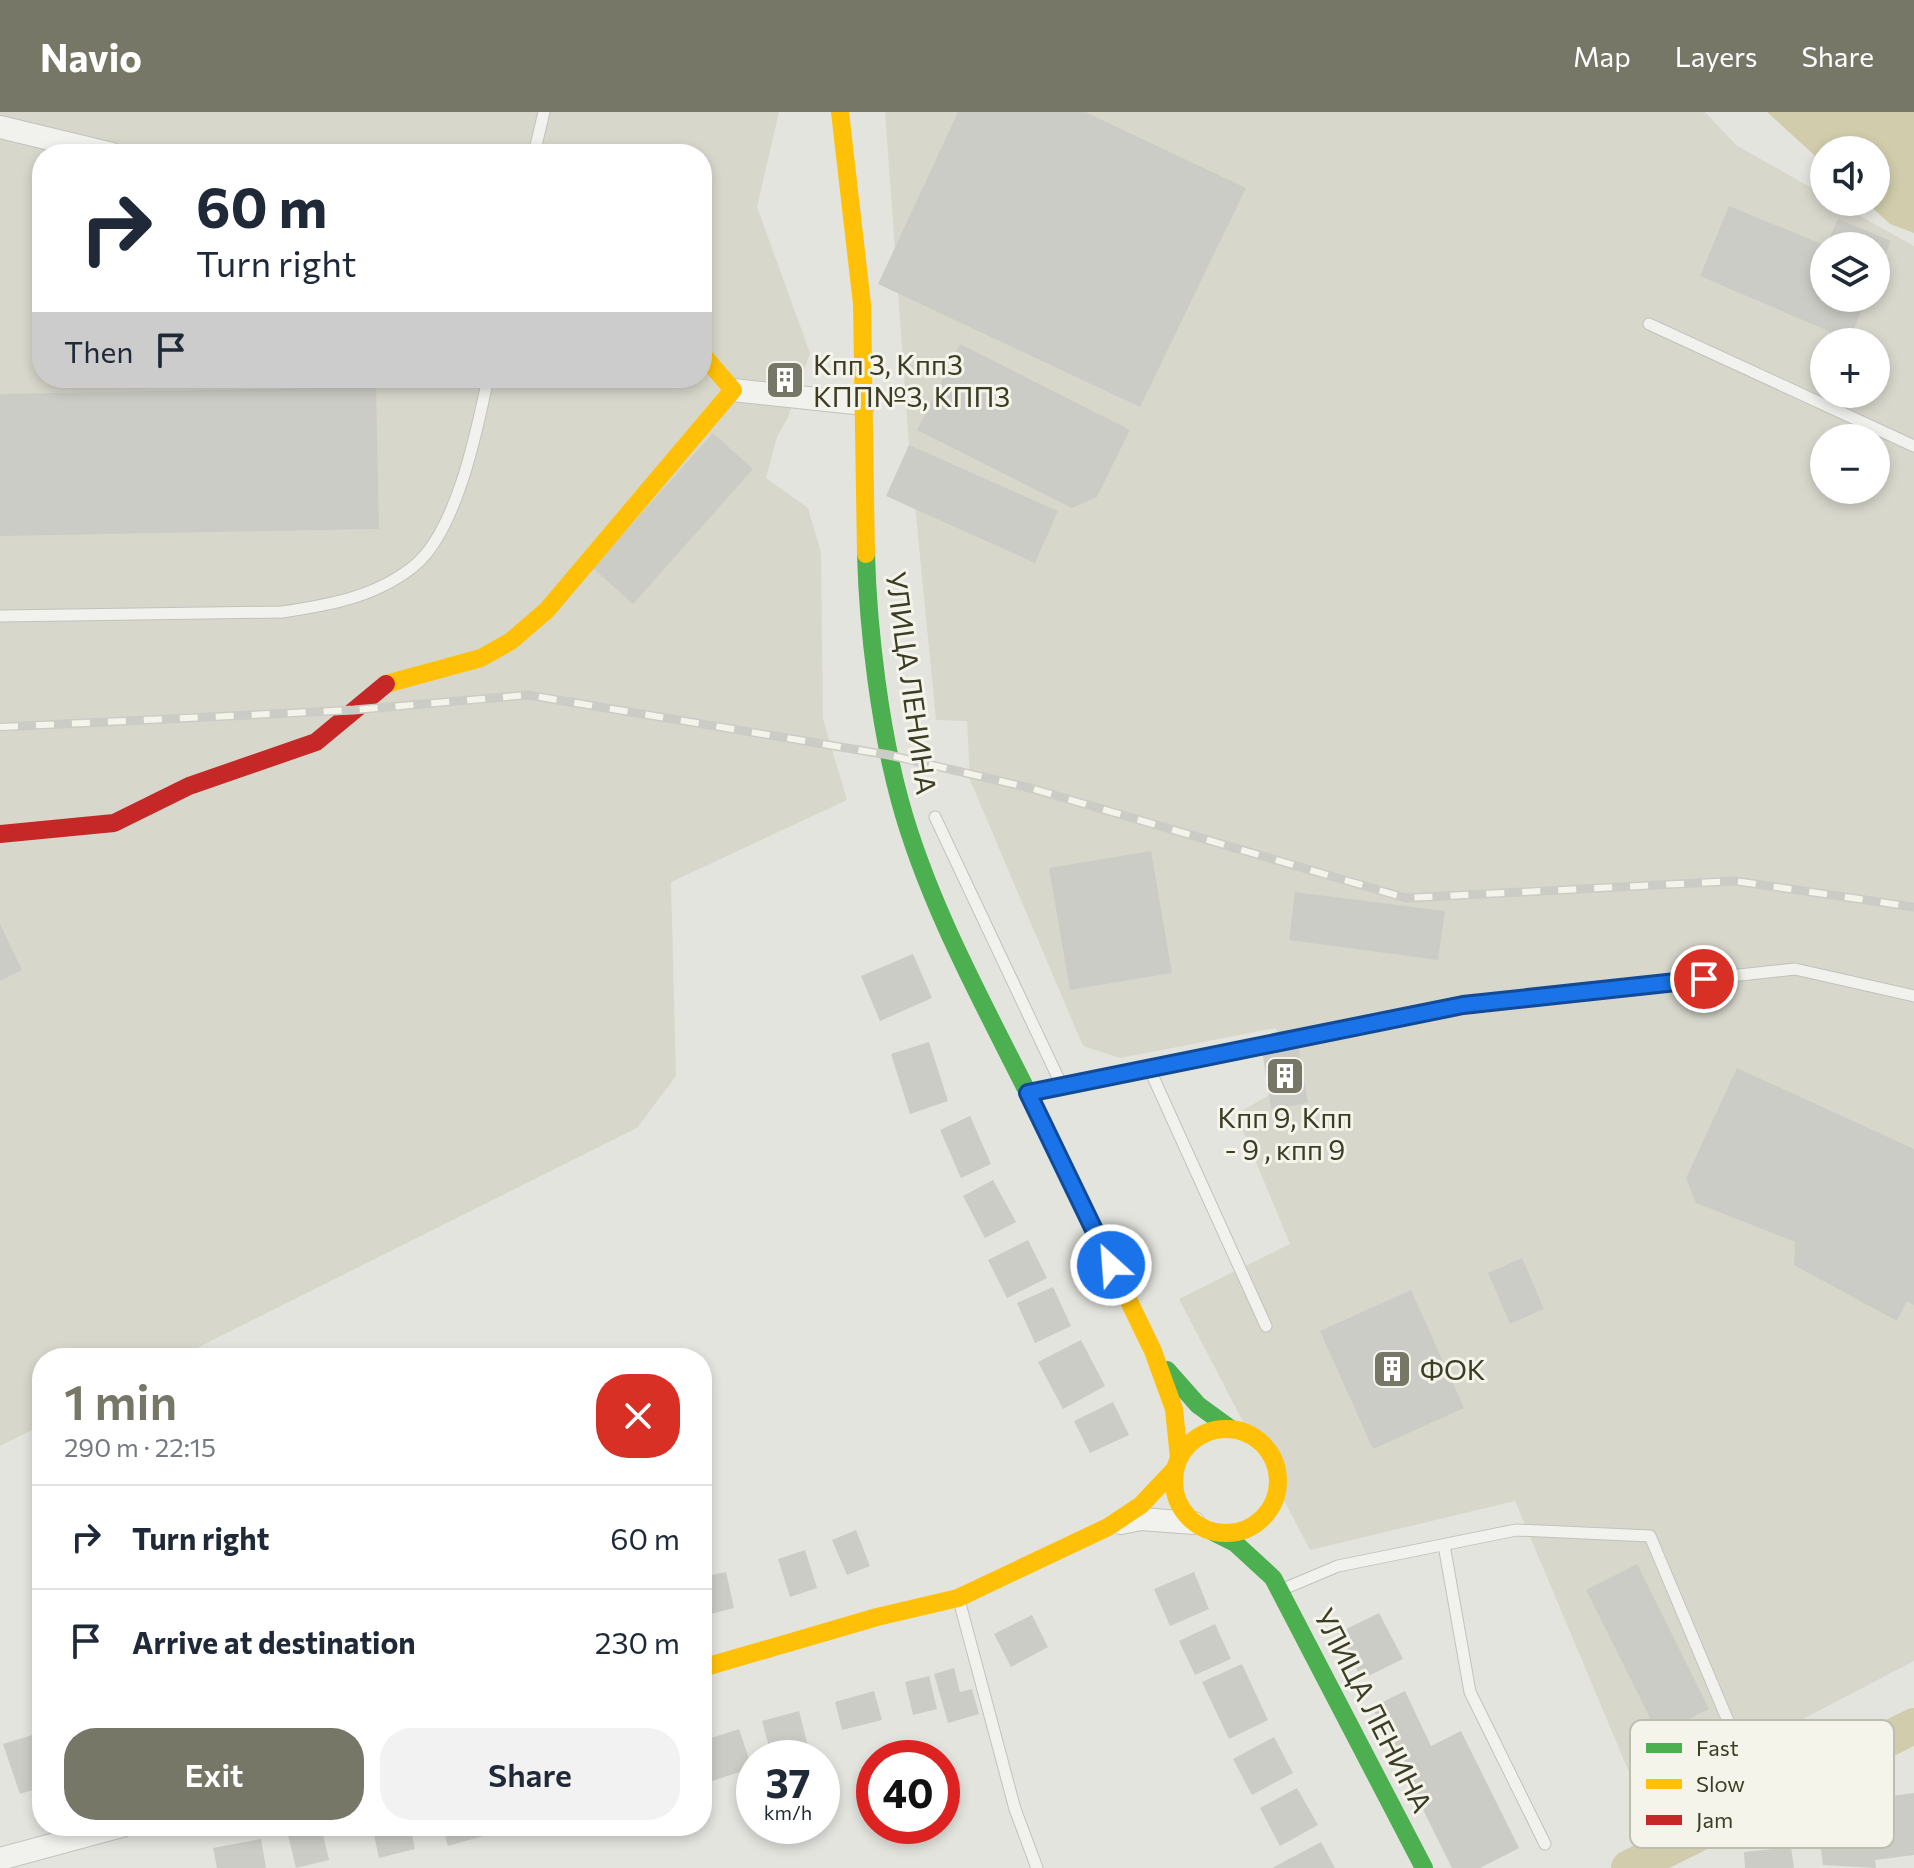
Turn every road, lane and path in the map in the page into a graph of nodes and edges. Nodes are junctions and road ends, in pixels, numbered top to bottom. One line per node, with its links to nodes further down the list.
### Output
1 (544, 112): 5 (lane)
2 (840, 112): 10 (street, УЛИЦА ЛЕНИНА)
3 (0, 127): 4 (street)
4 (71, 144)
5 (536, 144)
6 (1649, 324): 11 (lane)
7 (712, 366): 9 (street)
8 (486, 388): 12 (lane)
9 (733, 390): 10 (street); 14 (street)
10 (864, 404): 18 (street, УЛИЦА ЛЕНИНА)
11 (1914, 446)
12 (0, 616)
13 (935, 817): 17 (lane)
14 (0, 834)
15 (1914, 996): 16 (lane)
16 (1149, 1068): 17 (lane); 19 (lane)
17 (1062, 1086): 18 (lane)
18 (1028, 1093): 20 (street, УЛИЦА ЛЕНИНА)
19 (1266, 1326)
20 (1153, 1351): 21 (street); 22 (street)
21 (1231, 1429): 22 (street); 23 (street)
22 (1177, 1464): 24 (street); 25 (street)
23 (1272, 1506): 25 (street); 27 (street)
24 (1108, 1527): 25 (street); 28 (street)
25 (1204, 1528): 27 (street)
26 (1444, 1545): 27 (lane); 30 (lane); 32 (lane)
27 (1276, 1584): 35 (street, УЛИЦА ЛЕНИНА)
28 (958, 1598): 29 (street); 34 (lane)
29 (712, 1665)
30 (1728, 1720)
31 (85, 1836): 33 (street)
32 (1545, 1844)
33 (0, 1859)
34 (1037, 1868)
35 (1424, 1868)

